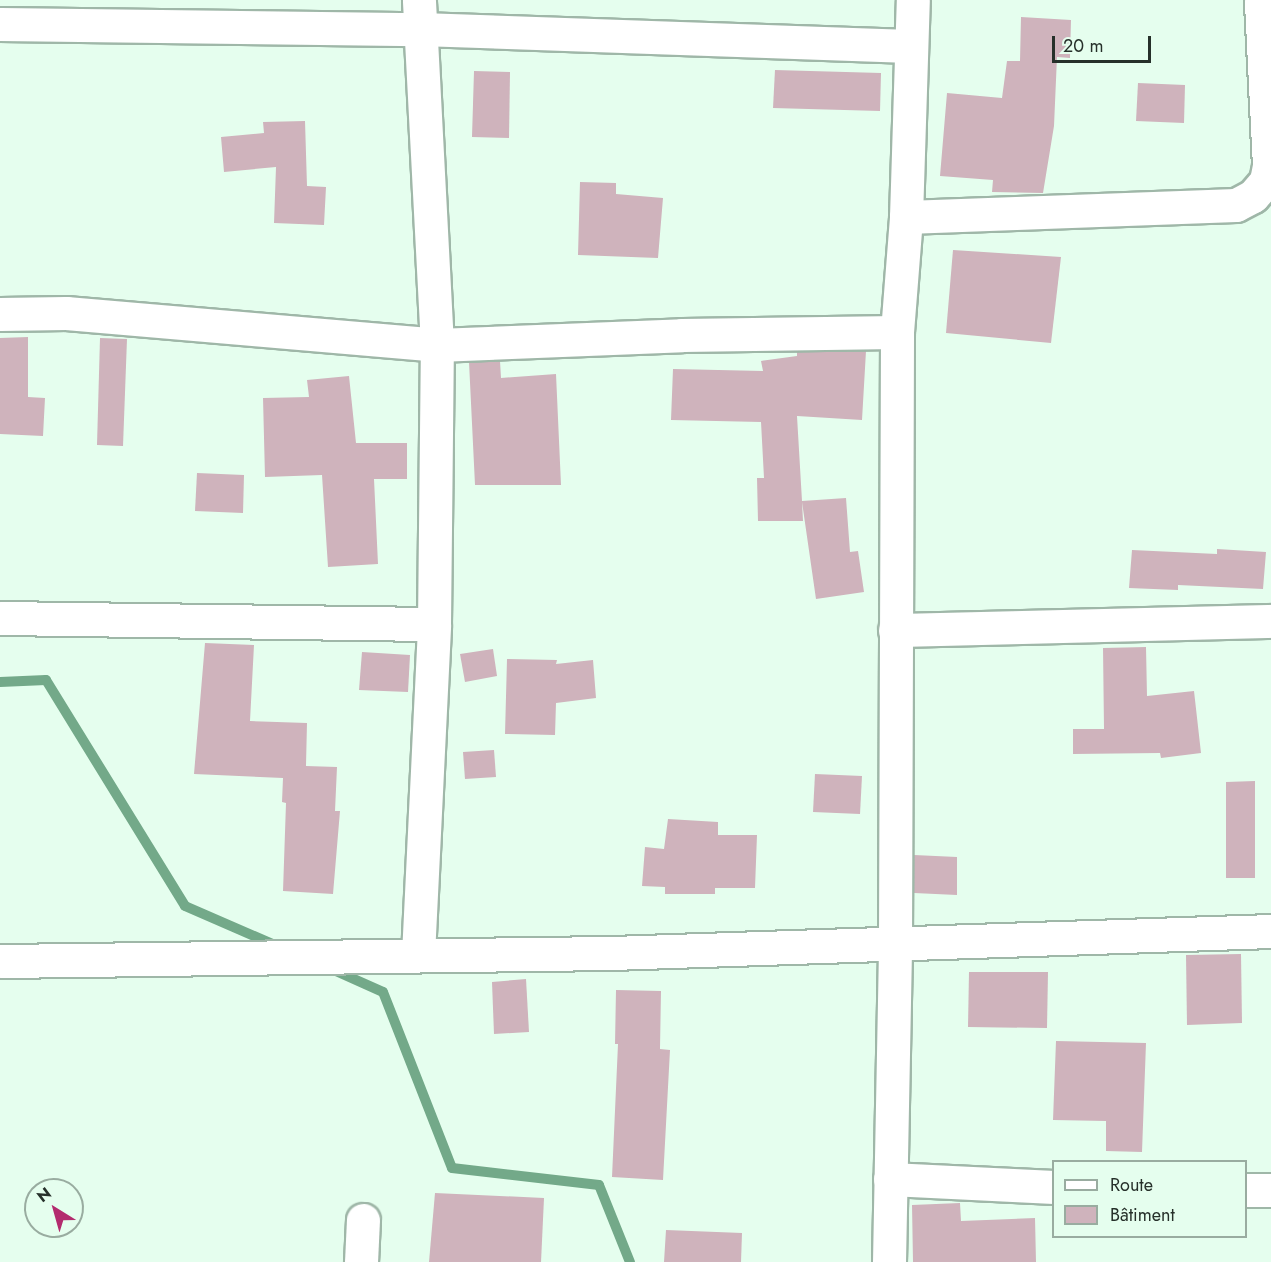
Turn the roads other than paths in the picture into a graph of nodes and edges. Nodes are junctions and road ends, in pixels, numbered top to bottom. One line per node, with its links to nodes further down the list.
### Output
1 (913, 0): 5 (street)
2 (1261, 0): 6 (street)
3 (419, 14): 4 (street); 5 (street); 9 (street)
4 (0, 24)
5 (910, 46): 6 (street)
6 (906, 217): 8 (street)
7 (0, 314): 9 (street)
8 (897, 332): 9 (street); 13 (street)
9 (437, 345): 12 (street)
10 (0, 618): 12 (street)
11 (1271, 621): 13 (street)
12 (434, 624): 16 (street)
13 (896, 630): 15 (street)
14 (1271, 932): 15 (street)
15 (895, 942): 16 (street); 18 (street)
16 (418, 955): 17 (street)
17 (0, 961)
18 (890, 1179): 19 (street); 24 (street)
19 (1052, 1187)
20 (1247, 1190): 21 (street)
21 (1271, 1190)
22 (363, 1220): 23 (street)
23 (361, 1262)
24 (889, 1262)

